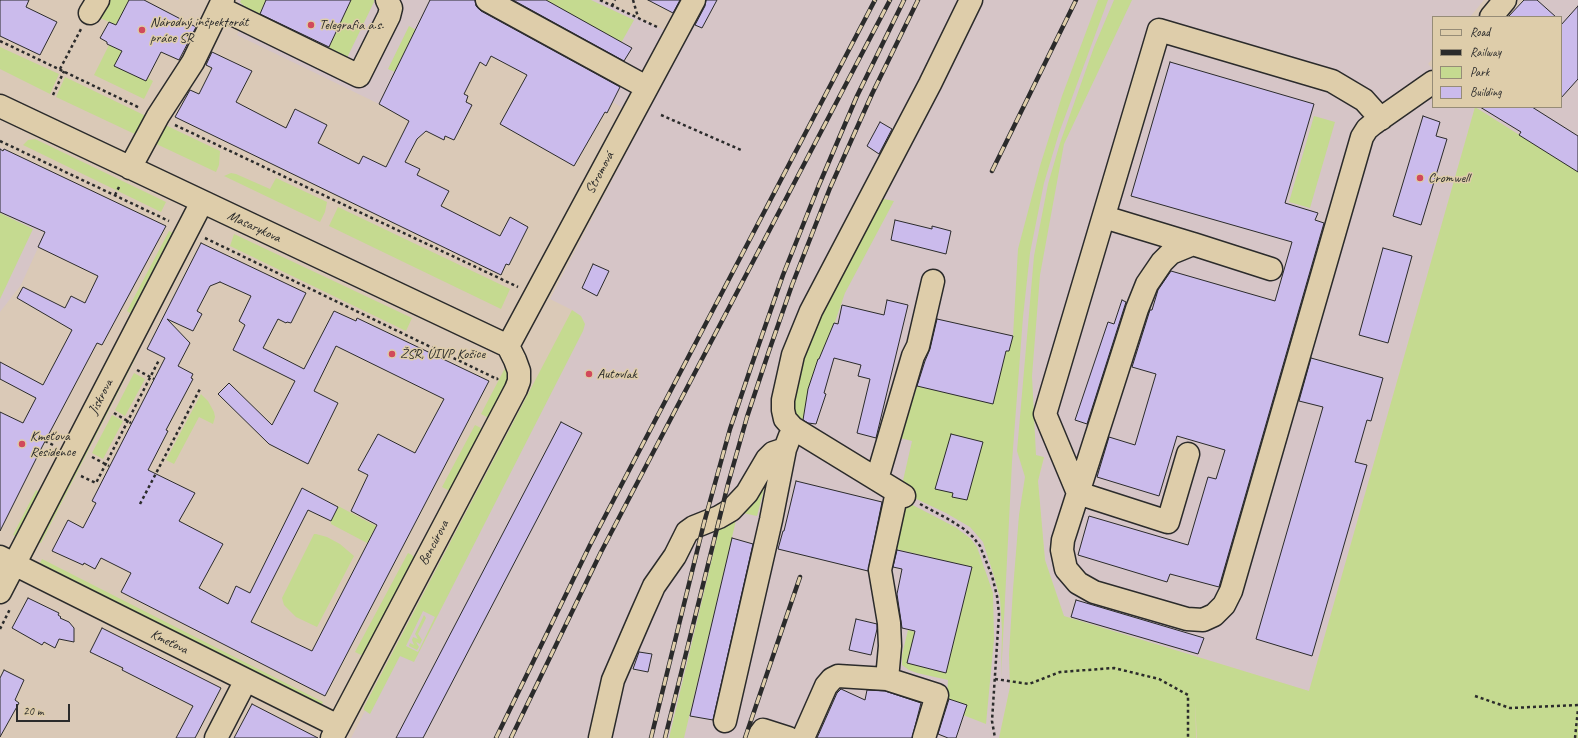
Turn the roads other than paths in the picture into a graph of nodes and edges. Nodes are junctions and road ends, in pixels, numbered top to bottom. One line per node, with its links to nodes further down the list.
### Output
1 (387, 0): 6 (street)
2 (487, 0): 9 (street)
3 (694, 0): 9 (street, Stromová)
4 (972, 0): 19 (street)
5 (1505, 0): 7 (street)
6 (223, 2): 12 (street)
7 (1492, 16)
8 (1432, 83): 11 (street)
9 (646, 88): 18 (street, Stromová)
10 (2, 111): 12 (street, Masarykova)
11 (1381, 119): 14 (street); 23 (street)
12 (130, 168): 13 (street, Masarykova)
13 (202, 202): 18 (street, Masarykova); 24 (street, Jiskrova)
14 (1104, 217): 15 (street); 23 (street)
15 (1193, 244): 16 (street); 23 (street)
16 (1271, 269)
17 (934, 281): 22 (street)
18 (510, 349): 29 (street, Bencúrova)
19 (793, 428): 20 (street); 22 (street)
20 (785, 449): 28 (street); 31 (street)
21 (1188, 454): 23 (street)
22 (877, 479): 26 (street)
23 (1078, 493)
24 (7, 561): 25 (street, Jiskrova); 27 (street, Kmeťova)
25 (6, 598)
26 (887, 679): 34 (street); 35 (street)
27 (246, 680): 29 (street, Kmeťova); 30 (street)
28 (725, 721)
29 (335, 732)
30 (216, 738)
31 (600, 738)
32 (757, 738): 33 (street)
33 (788, 738)
34 (804, 738)
35 (924, 738)

